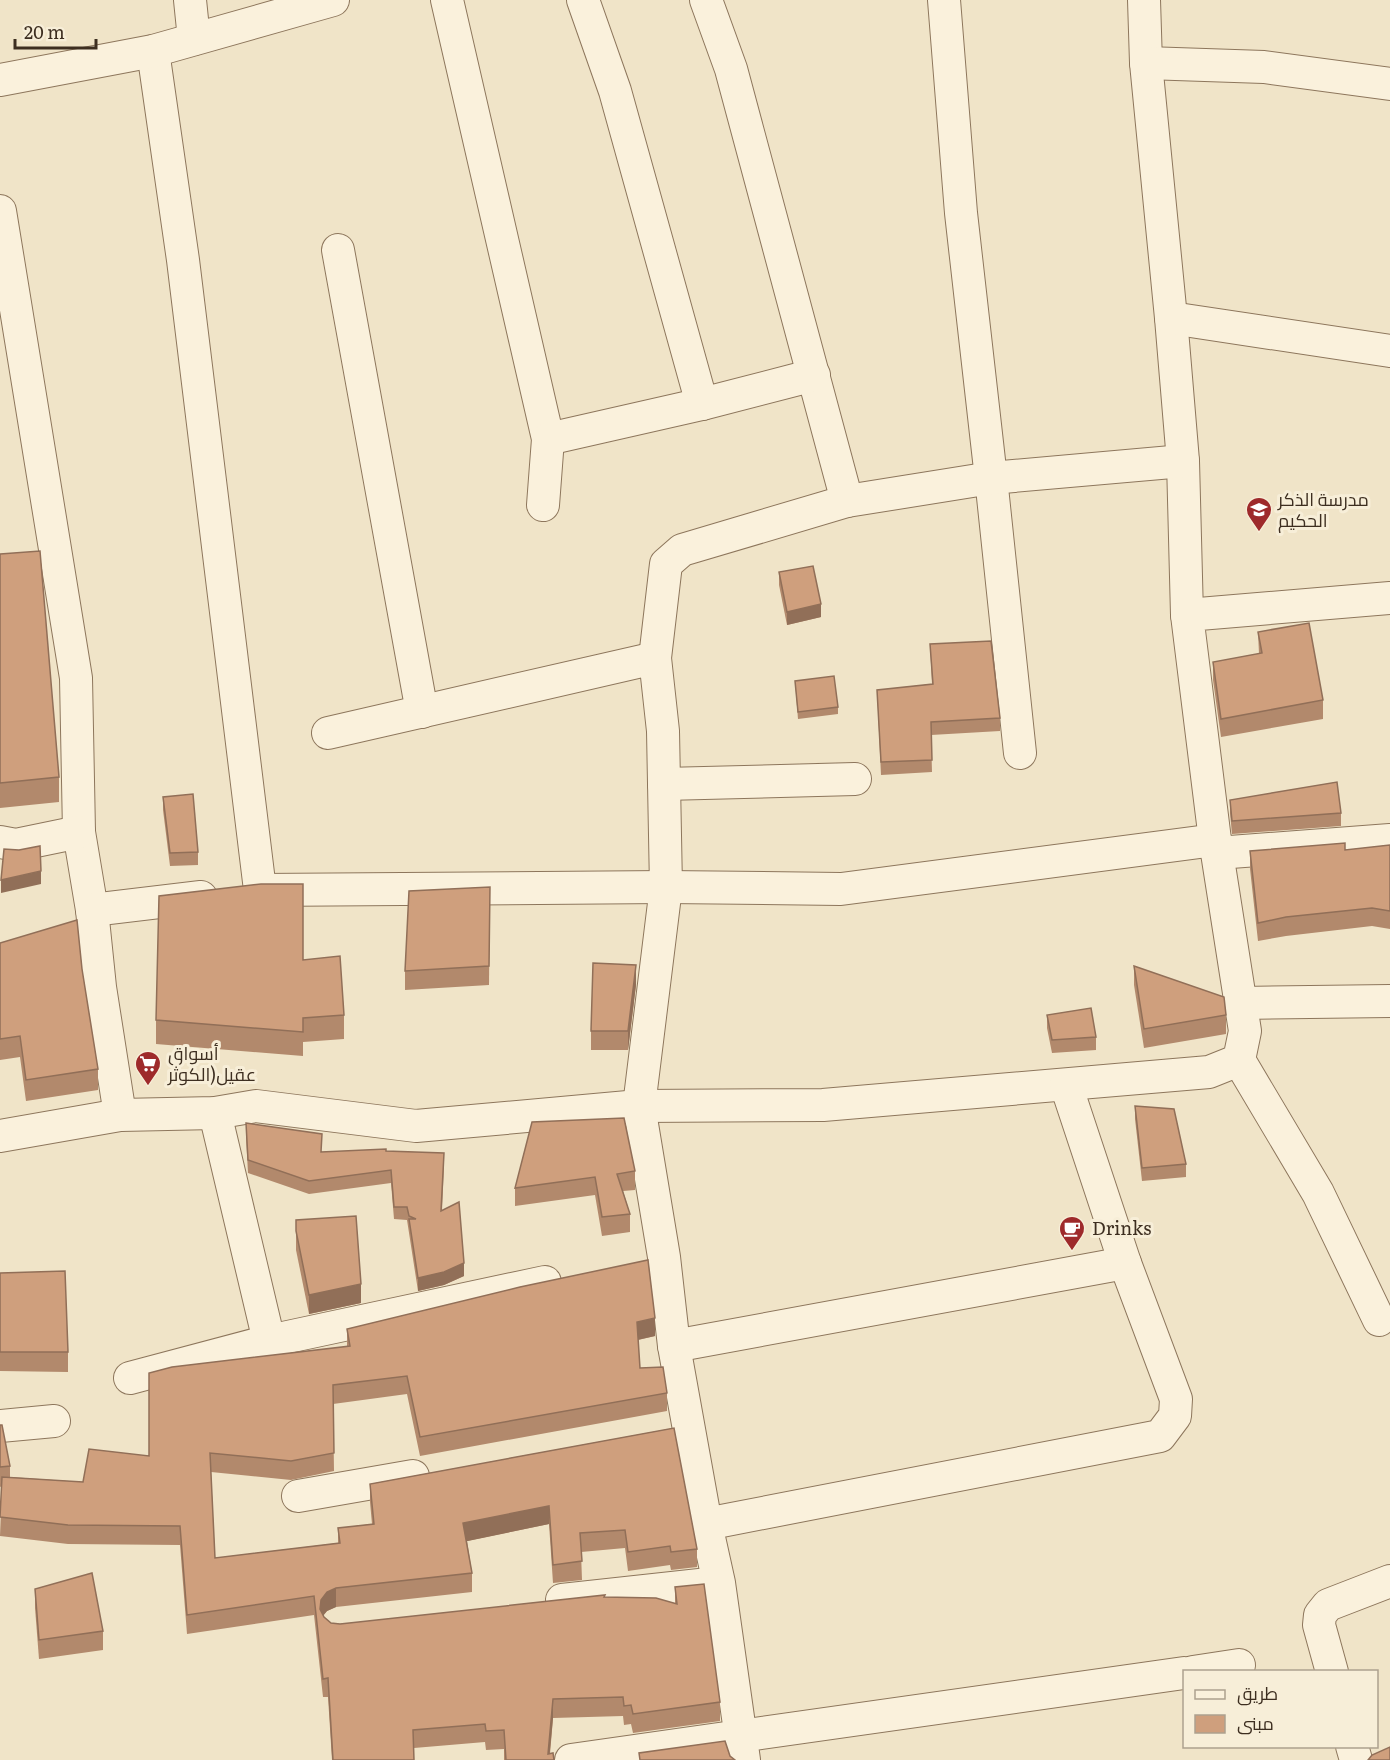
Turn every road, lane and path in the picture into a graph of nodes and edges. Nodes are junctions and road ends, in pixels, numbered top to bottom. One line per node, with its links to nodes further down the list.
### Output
1 (190, 0): 8 (street)
2 (333, 0): 8 (street)
3 (447, 0): 19 (street)
4 (583, 0): 18 (street)
5 (706, 0): 17 (street)
6 (944, 0): 21 (street)
7 (1144, 0): 10 (street)
8 (194, 39): 9 (street)
9 (153, 51): 11 (street); 37 (street)
10 (1146, 63): 12 (street); 15 (street)
11 (0, 80)
12 (1390, 84)
13 (0, 211): 32 (street)
14 (338, 250): 27 (street)
15 (1171, 318): 16 (street); 20 (street)
16 (1390, 351)
17 (814, 375): 18 (street); 22 (street)
18 (702, 404): 19 (street)
19 (548, 439): 23 (street)
20 (1183, 461): 21 (street); 25 (street)
21 (991, 478): 22 (street); 29 (street)
22 (847, 501): 26 (street)
23 (543, 506)
24 (1390, 598): 25 (street)
25 (1187, 615): 35 (street)
26 (655, 658): 27 (street); 31 (street)
27 (422, 712): 28 (street)
28 (328, 733)
29 (1020, 753)
30 (855, 779): 31 (street)
31 (664, 784): 36 (street)
32 (79, 832): 34 (street); 38 (street)
33 (1390, 840): 35 (street)
34 (0, 842)
35 (1216, 847): 36 (street); 40 (street)
36 (666, 887): 37 (street); 43 (street)
37 (260, 890): 38 (street)
38 (92, 910): 45 (street)
39 (1390, 1001): 40 (street)
40 (1241, 1003): 41 (street)
41 (1239, 1060): 42 (street); 49 (street)
42 (1066, 1085): 43 (street); 47 (street)
43 (639, 1106): 44 (street); 51 (street)
44 (215, 1113): 45 (street); 50 (street)
45 (120, 1115): 46 (street)
46 (0, 1136)
47 (1125, 1263): 51 (street); 57 (street)
48 (571, 1277): 50 (street)
49 (1379, 1320)
50 (269, 1341): 52 (street)
51 (674, 1346): 57 (street)
52 (130, 1378)
53 (54, 1421): 54 (street)
54 (0, 1426)
55 (436, 1472): 56 (street)
56 (298, 1496)
57 (706, 1524): 59 (street)
58 (1390, 1581): 63 (street)
59 (719, 1583): 60 (street); 65 (street)
60 (528, 1604)
61 (1239, 1665): 62 (street)
62 (1201, 1670)
63 (1332, 1670)
64 (1183, 1673): 65 (street)
65 (742, 1748): 66 (street)
66 (571, 1760)

